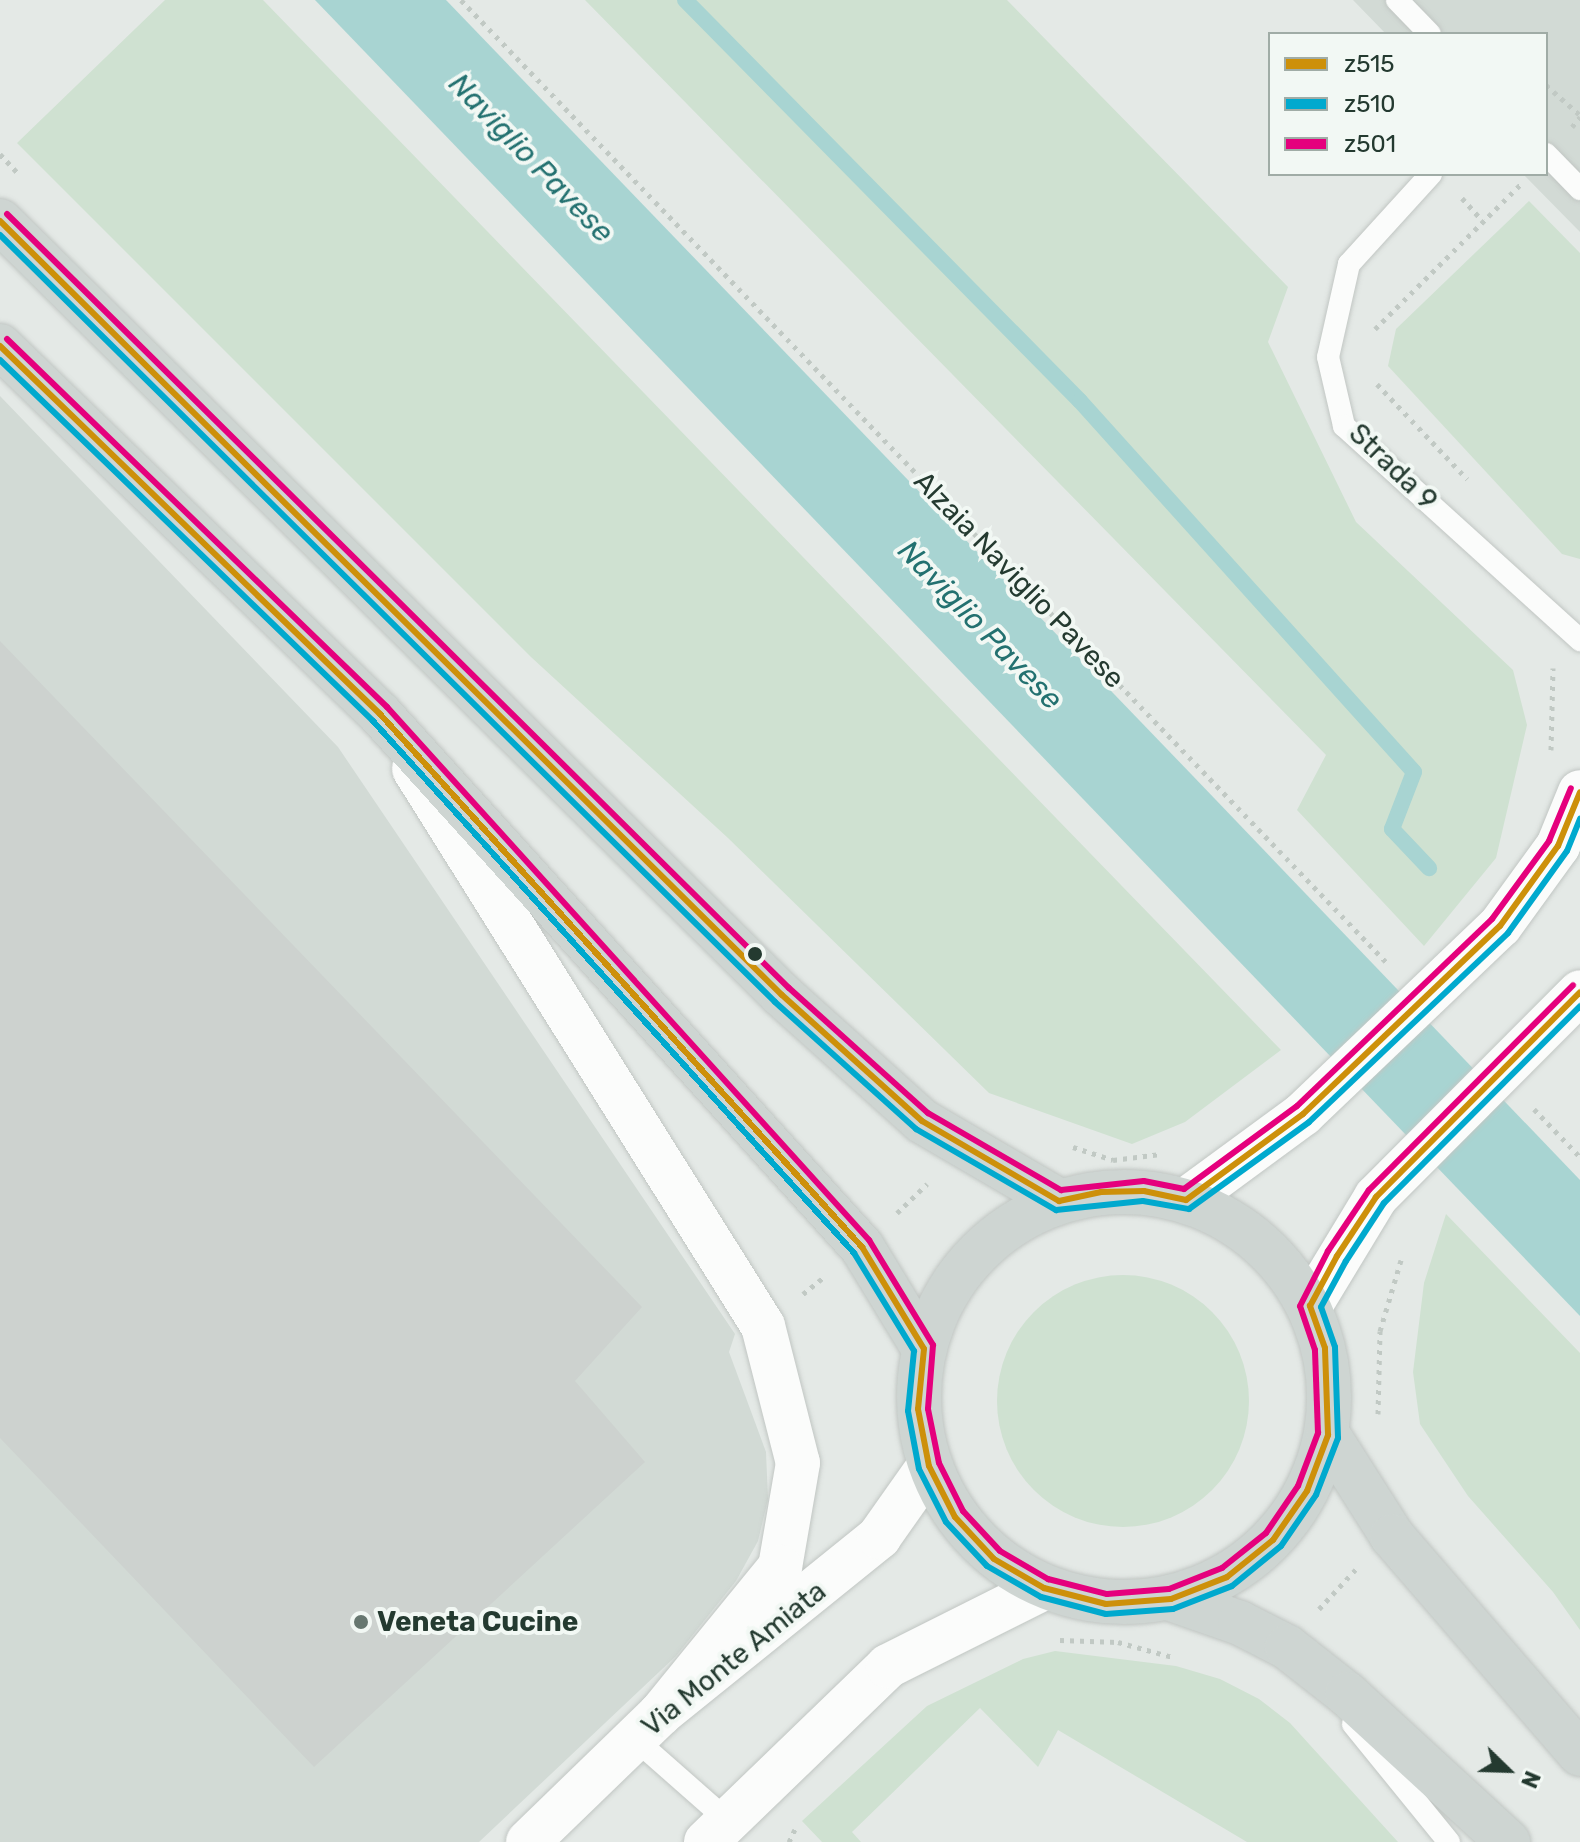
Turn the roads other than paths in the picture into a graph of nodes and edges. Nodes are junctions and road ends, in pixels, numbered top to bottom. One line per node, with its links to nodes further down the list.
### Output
1 (1397, 0): 2 (lane)
2 (1428, 32)
3 (1548, 156): 5 (lane)
4 (1429, 176): 8 (lane, Strada 9)
5 (1580, 189)
6 (0, 221): 13 (main road)
7 (0, 346): 9 (main road)
8 (1574, 634)
9 (380, 714): 15 (main road); 21 (main road)
10 (1580, 792): 12 (main road)
11 (1580, 992): 14 (main road)
12 (1186, 1200): 13 (main road); 14 (main road)
13 (1059, 1201): 15 (main road)
14 (1310, 1306): 16 (main road)
15 (924, 1349): 17 (main road)
16 (1328, 1435): 19 (main road); 22 (main road)
17 (929, 1466): 18 (main road); 21 (main road, Via Monte Amiata)
18 (1044, 1588): 19 (main road); 23 (main road)
19 (1171, 1599): 20 (main road)
20 (1287, 1647): 25 (lane); 26 (main road)
21 (648, 1726): 23 (lane); 24 (main road, Via Monte Amiata)
22 (1580, 1754)
23 (717, 1832)
24 (528, 1842)
25 (1449, 1842)
26 (1508, 1842)

